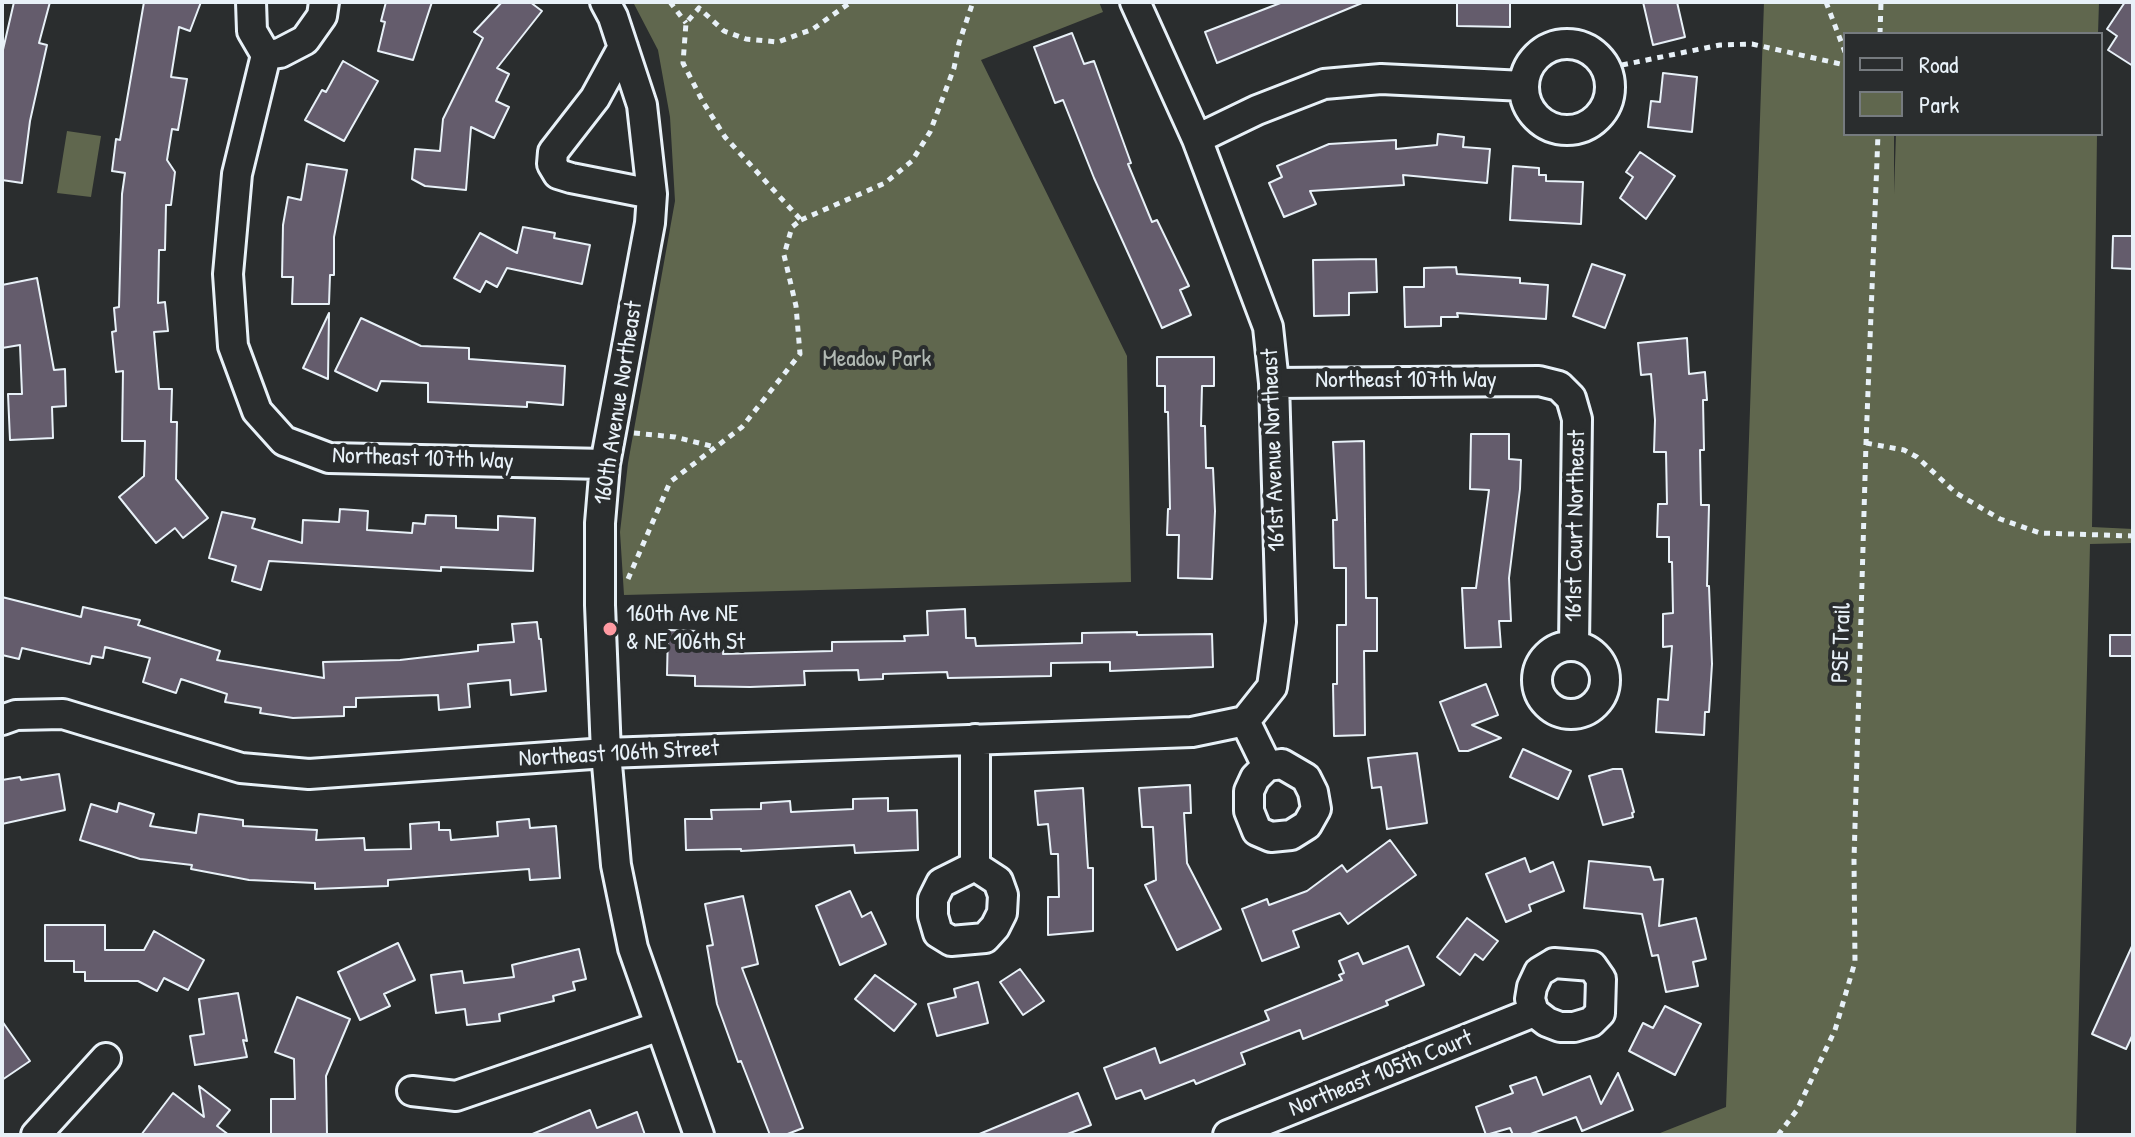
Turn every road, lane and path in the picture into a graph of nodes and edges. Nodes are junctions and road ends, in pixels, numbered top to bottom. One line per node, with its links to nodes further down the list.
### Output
1 (251, 2): 15 (street)
2 (324, 2): 15 (street)
3 (605, 2): 13 (street, 160th Avenue Northeast)
4 (670, 2): 11 (path)
5 (851, 2): 10 (path)
6 (973, 2): 22 (path)
7 (1135, 2): 20 (street, 161st Avenue Northeast)
8 (1826, 2): 14 (path)
9 (1881, 2): 12 (path)
10 (700, 5): 11 (path)
11 (686, 23): 22 (path)
12 (1880, 32)
13 (623, 47): 21 (street, 160th Avenue Northeast); 21 (street)
14 (1843, 47)
15 (266, 55): 28 (street, Northeast 107th Way)
16 (1622, 65): 17 (path)
17 (1843, 65)
18 (1524, 86): 20 (street)
19 (1878, 136): 26 (path, PSE Trail)
20 (1197, 139): 24 (street, 161st Avenue Northeast)
21 (652, 194): 28 (street, 160th Avenue Northeast)
22 (801, 220): 27 (path)
23 (1539, 381): 24 (street, Northeast 107th Way); 31 (street, 161st Court Northeast)
24 (1274, 383): 33 (street, 161st Avenue Northeast)
25 (629, 432): 27 (path)
26 (1866, 443): 29 (path); 45 (path, PSE Trail)
27 (715, 447): 30 (path)
28 (605, 464): 35 (street, 160th Avenue Northeast)
29 (2133, 536)
30 (619, 580)
31 (1574, 645)
32 (2, 720): 35 (street, Northeast 106th Street)
33 (1245, 721): 34 (street, Northeast 106th Street); 36 (street)
34 (975, 739): 35 (street, Northeast 106th Street); 37 (street)
35 (606, 753): 39 (street, 160th Avenue Northeast)
36 (1267, 766)
37 (975, 866)
38 (1534, 1012): 44 (street, Northeast 105th Court)
39 (660, 1026): 41 (street); 43 (street, 160th Avenue Northeast)
40 (106, 1058): 42 (street)
41 (412, 1091)
42 (36, 1135)
43 (699, 1135)
44 (1228, 1135)
45 (1778, 1135)

